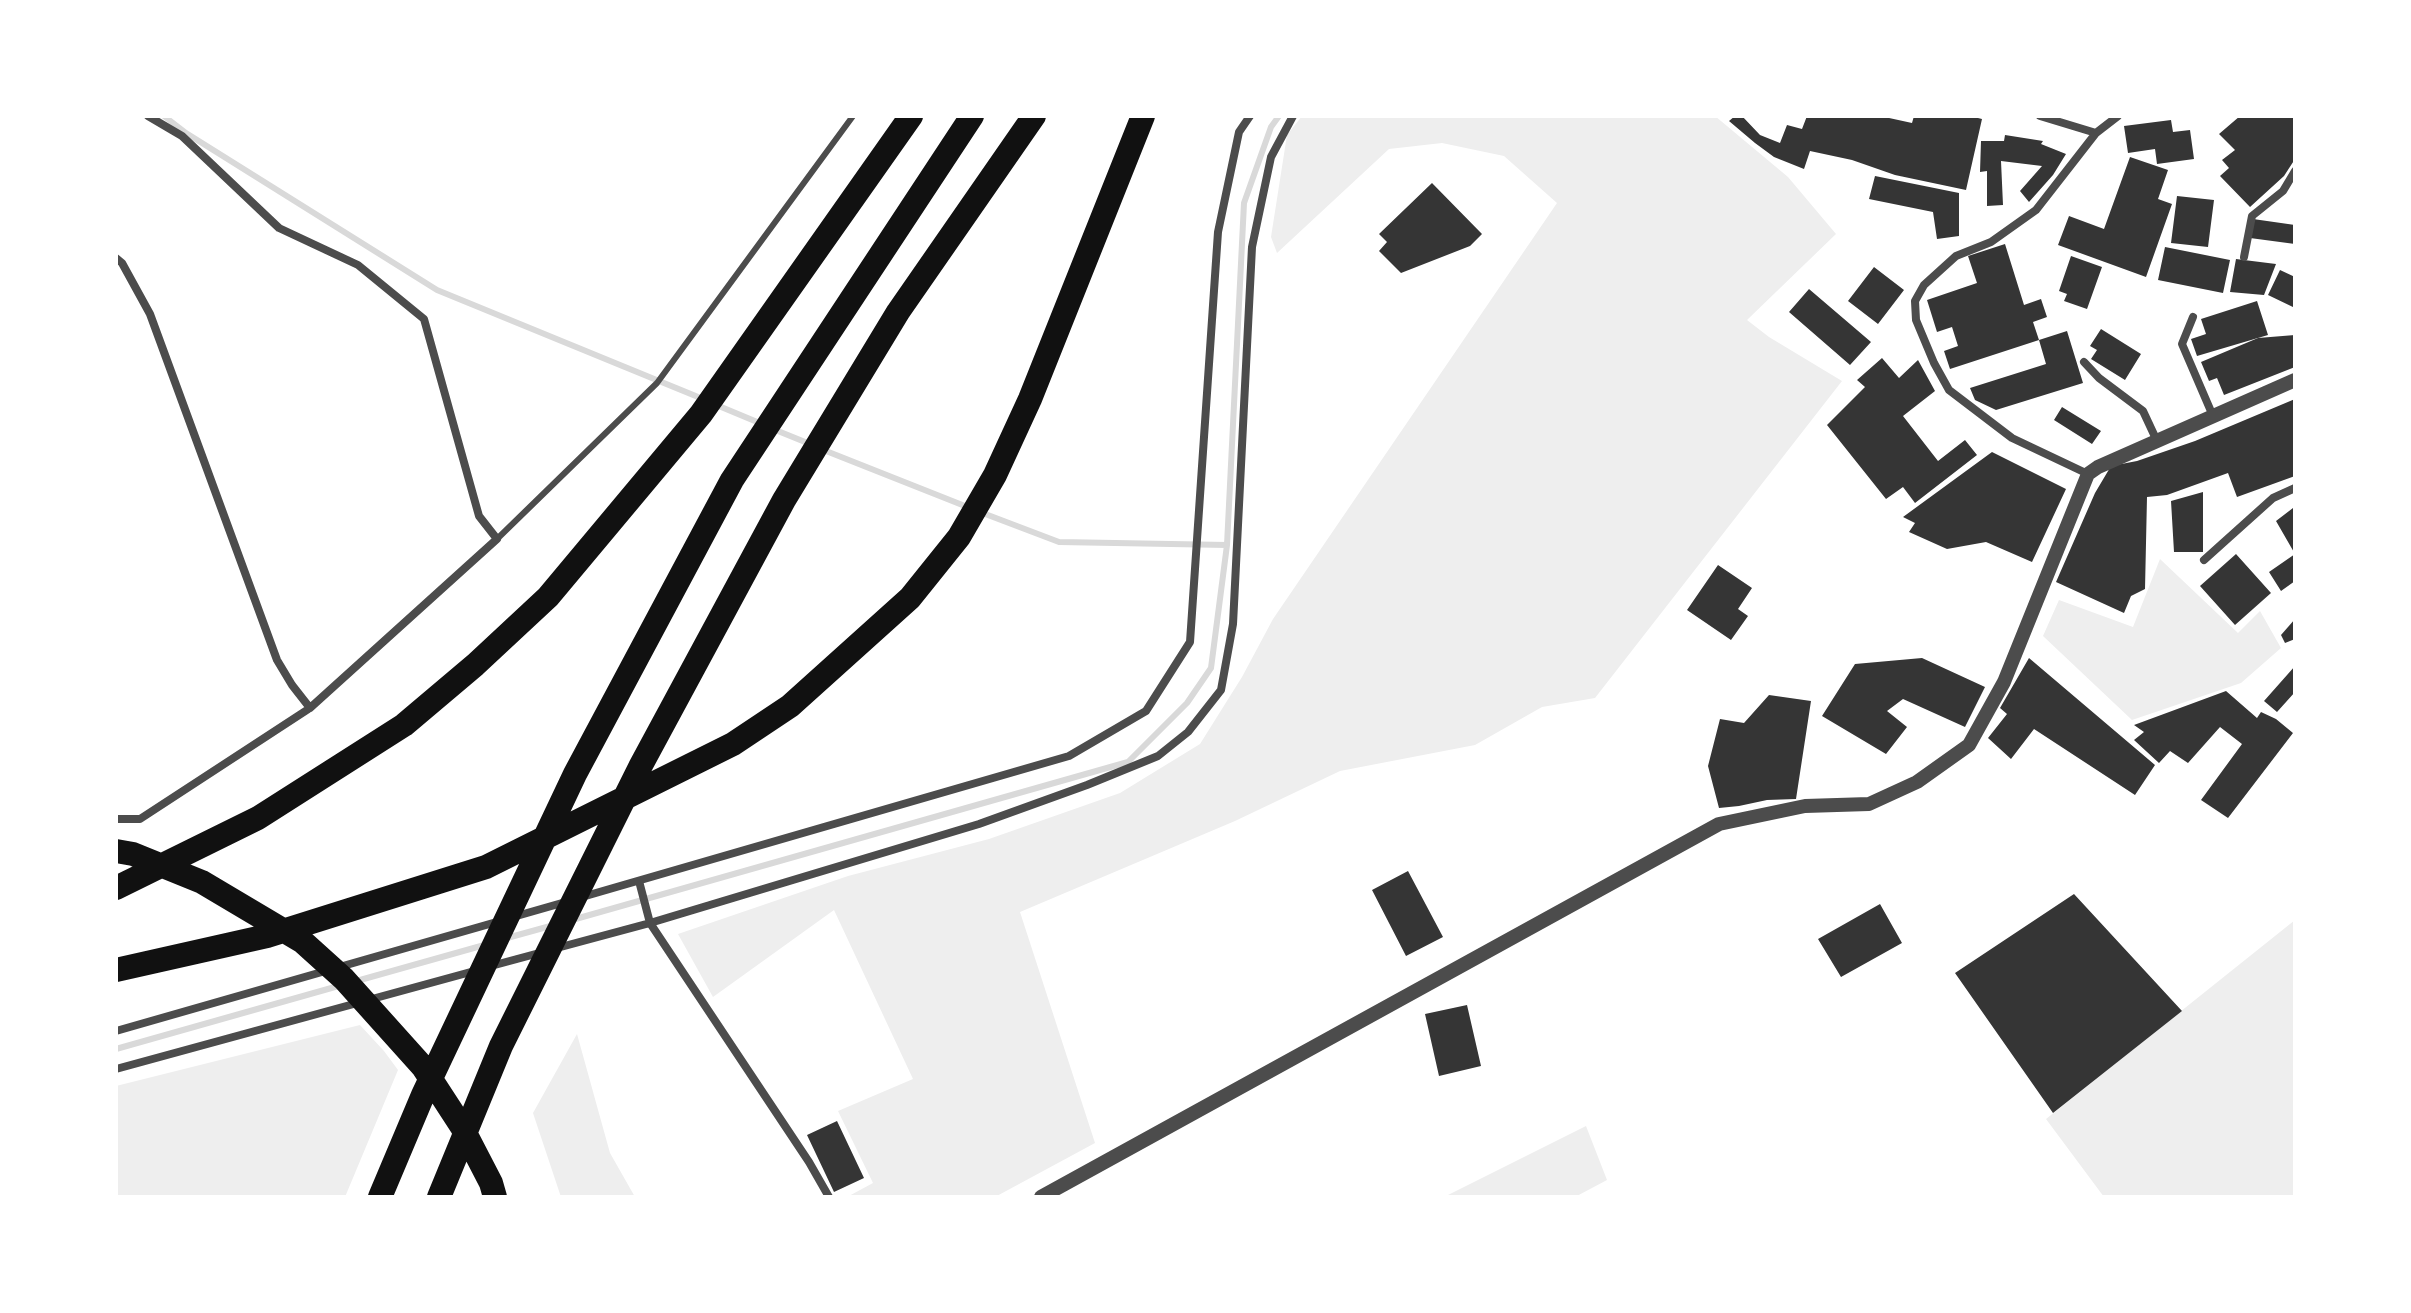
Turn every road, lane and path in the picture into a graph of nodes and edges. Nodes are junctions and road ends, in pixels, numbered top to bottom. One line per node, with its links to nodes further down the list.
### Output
1 (148, 116): 22 (street)
2 (853, 116): 22 (lane)
3 (911, 116): 28 (highway)
4 (972, 116): 33 (highway)
5 (1034, 116): 34 (highway)
6 (1143, 116): 30 (highway)
7 (1250, 116): 27 (street)
8 (1293, 116): 29 (street)
9 (2040, 116): 11 (street)
10 (2118, 116): 11 (street)
11 (2096, 133): 20 (street)
12 (2295, 171): 13 (street)
13 (2244, 257)
14 (116, 258): 24 (street)
15 (2193, 317): 18 (street)
16 (2084, 362): 19 (street)
17 (2295, 380): 18 (street)
18 (2213, 416): 19 (street)
19 (2157, 441): 20 (street)
20 (2088, 474): 37 (street)
21 (2295, 488): 23 (street)
22 (497, 539): 24 (street)
23 (2204, 560)
24 (310, 708): 25 (street)
25 (116, 819)
26 (116, 851): 35 (highway)
27 (639, 881): 29 (street); 31 (street)
28 (116, 888)
29 (650, 923): 32 (street); 36 (street)
30 (116, 970)
31 (116, 1031)
32 (116, 1069)
33 (380, 1197)
34 (439, 1197)
35 (495, 1197)
36 (829, 1197)
37 (1041, 1197)

